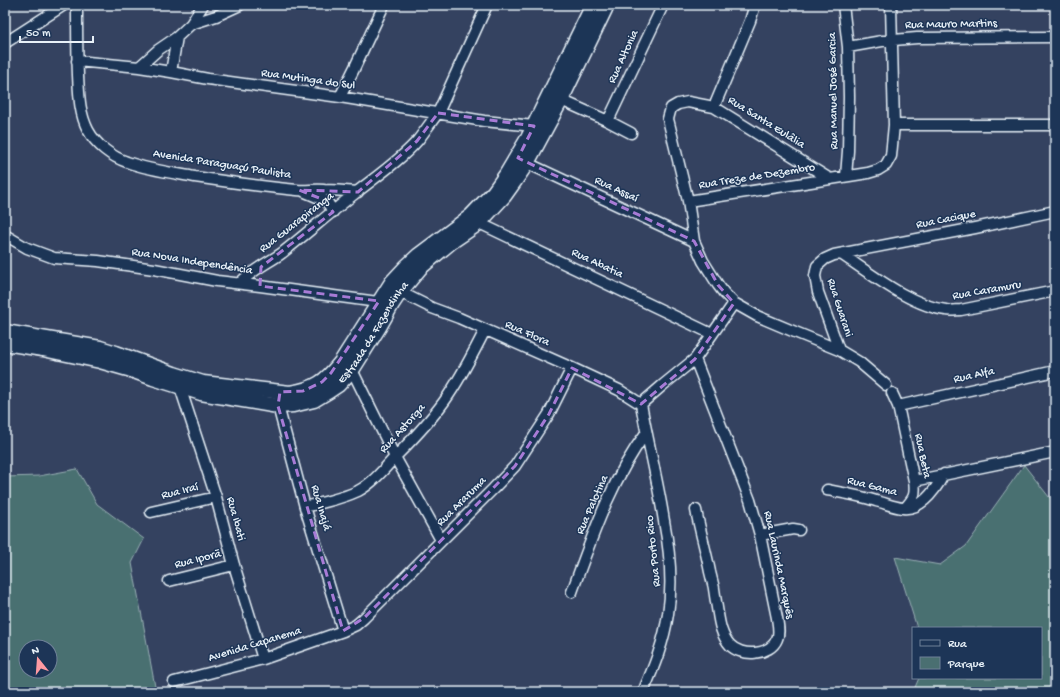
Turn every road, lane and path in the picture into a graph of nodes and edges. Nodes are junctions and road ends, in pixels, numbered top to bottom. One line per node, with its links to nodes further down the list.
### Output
1 (64, 5): 18 (street)
2 (77, 5): 20 (street, Avenida Paraguaçú Paulista)
3 (203, 5): 14 (street)
4 (221, 5): 13 (street)
5 (384, 5): 23 (street)
6 (487, 5): 26 (street)
7 (593, 5): 30 (main road, Estrada da Fazendinha)
8 (607, 5): 24 (main road, Estrada da Fazendinha)
9 (663, 5): 27 (street, Rua Altonia)
10 (755, 5): 25 (street)
11 (843, 5): 19 (street, Rua Manuel José Garcia)
12 (891, 5): 17 (street)
13 (238, 6): 14 (street)
14 (191, 24): 16 (street)
15 (1055, 37): 17 (street, Rua Mauro Martins)
16 (177, 38): 21 (street); 22 (street)
17 (892, 40): 19 (street, Rua Mauro Martins); 28 (street)
18 (5, 43)
19 (848, 47): 33 (street, Rua Manuel José Garcia)
20 (77, 61): 21 (street, Rua Mutinga do Sul); 35 (street, Avenida Paraguaçú Paulista)
21 (139, 67): 22 (street, Rua Mutinga do Sul)
22 (171, 72): 23 (street, Rua Mutinga do Sul)
23 (340, 97): 26 (street, Rua Mutinga do Sul)
24 (561, 100): 27 (street); 32 (main road, Estrada da Fazendinha)
25 (714, 107): 34 (street, Rua Santa Eulâlia); 37 (street, Rua Santa Eulâlia)
26 (438, 113): 30 (street, Rua Mutinga do Sul); 36 (street)
27 (608, 121): 31 (street)
28 (894, 125): 29 (street); 33 (street)
29 (1055, 125)
30 (534, 126): 40 (main road, Estrada da Fazendinha)
31 (631, 132)
32 (527, 162): 40 (main road, Estrada da Fazendinha); 42 (street, Rua Assaí)
33 (846, 176): 34 (street)
34 (830, 179): 37 (street, Rua Treze de Dezembro)
35 (299, 190): 36 (street, Avenida Paraguaçú Paulista); 39 (street, Avenida Paraguaçú Paulista)
36 (354, 194): 39 (street, Rua Guarapiranga)
37 (688, 201): 42 (street, Rua Santa Eulâlia)
38 (1055, 210): 43 (street, Rua Cacique)
39 (333, 212): 44 (street, Rua Guarapiranga)
40 (475, 220): 48 (main road, Estrada da Fazendinha); 49 (main road, Estrada da Fazendinha); 53 (street, Rua Abatia)
41 (5, 235): 45 (street, Rua Nova Independência)
42 (694, 241): 50 (street, Rua Santa Eulâlia)
43 (841, 254): 47 (street, Rua Caramuru); 55 (street, Rua Guarani)
44 (261, 268): 45 (street, Rua Guarapiranga); 46 (street)
45 (240, 283): 46 (street, Rua Nova Independência)
46 (260, 286): 49 (street, Rua Nova Independência)
47 (1055, 291)
48 (400, 292): 49 (main road, Estrada da Fazendinha); 51 (street, Rua Flora)
49 (385, 303): 58 (main road, Estrada da Fazendinha); 61 (main road, Estrada da Fazendinha)
50 (734, 303): 53 (street); 55 (street, Rua Santa Eulâlia)
51 (485, 330): 57 (street, Rua Flora); 67 (street, Rua Astorga)
52 (5, 332): 61 (main road, Estrada da Fazendinha)
53 (712, 334): 56 (street)
54 (5, 343): 60 (main road, Estrada da Fazendinha)
55 (839, 350): 64 (street, Rua Guarani)
56 (695, 359): 62 (street); 77 (street, Rua Laurinda Marquês)
57 (572, 368): 62 (street, Rua Flora); 78 (street, Rua Araruma)
58 (352, 370): 63 (main road, Estrada da Fazendinha); 67 (street)
59 (1055, 371): 64 (street, Rua Alfa)
60 (180, 387): 63 (main road, Estrada da Fazendinha); 71 (street, Rua Ibati)
61 (280, 392): 63 (street, Rua Inajá)
62 (641, 404): 65 (street, Rua Porto Rico)
63 (278, 406): 72 (street, Rua Inajá)
64 (898, 406): 69 (street, Rua Beta)
65 (646, 433): 81 (street, Rua Palotina); 85 (street, Rua Porto Rico)
66 (1055, 452): 68 (street, Rua Gama)
67 (395, 457): 72 (street, Rua Astorga); 78 (street)
68 (944, 474): 69 (street, Rua Gama); 73 (street, Rua Gama)
69 (914, 481): 73 (street, Rua Beta)
70 (827, 490): 73 (street, Rua Gama)
71 (216, 496): 75 (street, Rua Iraí); 79 (street, Rua Ibati)
72 (305, 507): 82 (street, Rua Inajá)
73 (905, 508)
74 (696, 510): 77 (street, Rua Laurinda Marquês)
75 (151, 512)
76 (799, 530): 77 (street)
77 (760, 535)
78 (441, 540): 82 (street, Rua Araruma)
79 (234, 564): 80 (street, Rua Iporã); 83 (street, Rua Ibati)
80 (169, 581)
81 (572, 592)
82 (343, 631): 83 (street, Avenida Capanema)
83 (263, 659): 84 (street, Avenida Capanema)
84 (174, 682)
85 (643, 692)

